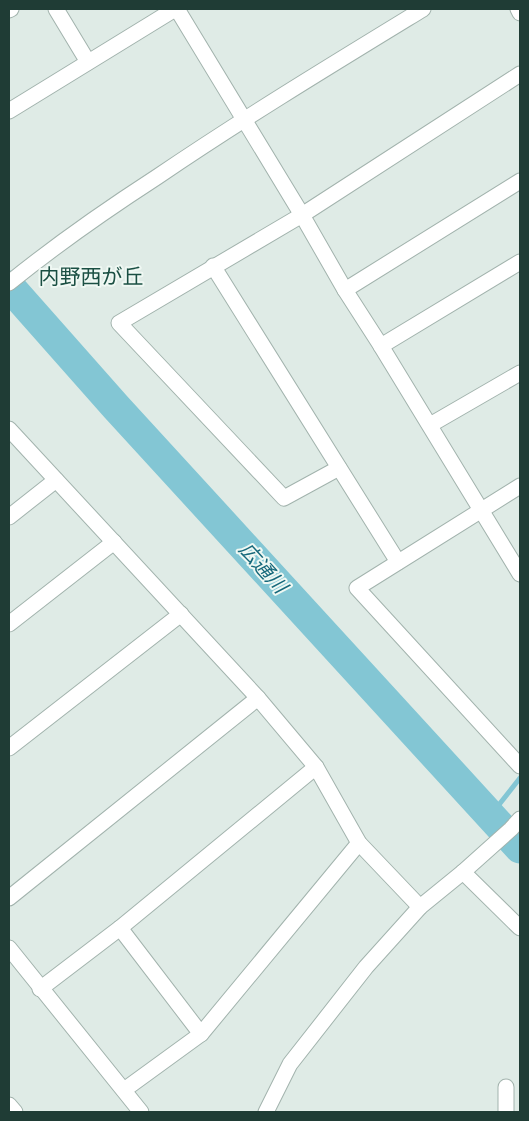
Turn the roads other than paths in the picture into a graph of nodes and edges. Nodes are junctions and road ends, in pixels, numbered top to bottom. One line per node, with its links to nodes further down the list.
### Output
1 (56, 9): 6 (street)
2 (176, 9): 6 (street); 9 (street)
3 (423, 9): 9 (street)
4 (518, 9): 5 (street)
5 (520, 13)
6 (88, 62): 8 (street)
7 (520, 74): 11 (street)
8 (9, 111)
9 (244, 118): 11 (street); 14 (street)
10 (520, 181): 15 (street)
11 (302, 215): 13 (street); 15 (street)
12 (520, 262): 16 (street)
13 (213, 266): 20 (street); 20 (street)
14 (9, 283)
15 (345, 290): 16 (street)
16 (382, 346): 18 (street)
17 (520, 373): 18 (street)
18 (430, 425): 23 (street)
19 (9, 429): 21 (street)
20 (339, 468): 26 (street)
21 (56, 480): 24 (street); 25 (street)
22 (520, 486): 23 (street)
23 (482, 510): 26 (street); 27 (street)
24 (9, 517)
25 (114, 542): 28 (street); 29 (street)
26 (398, 562): 32 (street)
27 (520, 574)
28 (181, 614): 30 (street); 31 (street)
29 (9, 624)
30 (258, 698): 33 (street); 37 (street)
31 (9, 748)
32 (520, 766)
33 (316, 767): 35 (street); 39 (street)
34 (517, 826): 36 (street)
35 (359, 843): 38 (street); 43 (street)
36 (466, 869): 38 (street); 40 (street)
37 (9, 898)
38 (420, 907): 49 (street)
39 (120, 928): 42 (street); 43 (street)
40 (520, 928)
41 (9, 948): 42 (street)
42 (40, 989): 45 (street)
43 (201, 1034): 45 (street)
44 (506, 1087): 50 (street)
45 (124, 1090): 48 (street)
46 (9, 1105): 47 (street)
47 (15, 1112)
48 (142, 1112)
49 (266, 1112)
50 (506, 1112)

